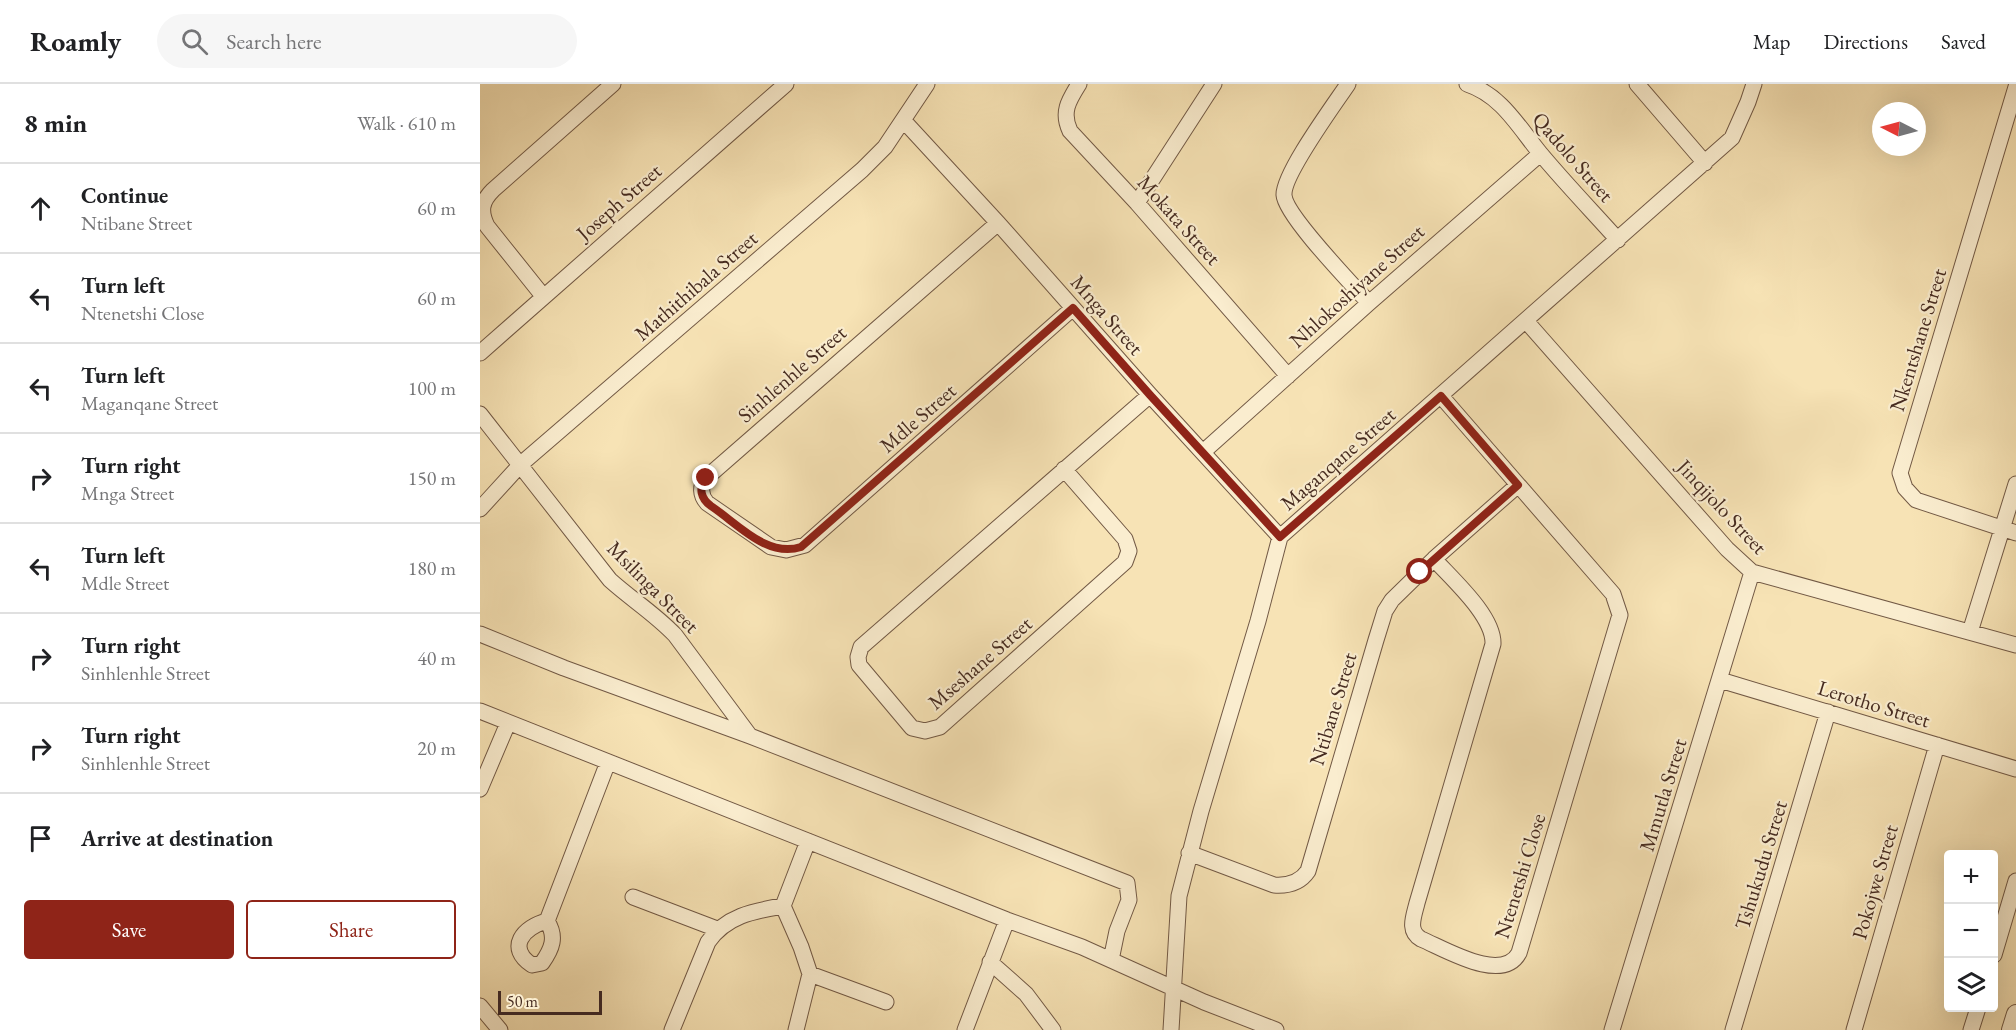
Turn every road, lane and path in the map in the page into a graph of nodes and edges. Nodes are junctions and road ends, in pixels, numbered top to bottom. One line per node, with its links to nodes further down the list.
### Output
1 (613, 84): 17 (street)
2 (786, 84): 17 (street, Joseph Street)
3 (927, 84): 11 (street, Mathithibala Street)
4 (1079, 84): 14 (street, Mokata Street)
5 (1214, 84): 14 (street)
6 (1348, 84): 18 (street)
7 (1467, 84): 12 (street, Qadolo Street)
8 (1637, 84): 13 (street)
9 (1754, 84): 13 (street, Maganqane Street)
10 (2016, 87): 32 (street, Nkentshane Street)
11 (903, 120): 15 (street, Mnga Street); 27 (street, Mathithibala Street)
12 (1540, 154): 16 (street, Qadolo Street); 18 (street, Nhlokoshiyane Street)
13 (1705, 163): 16 (street, Maganqane Street)
14 (1137, 203): 22 (street, Mokata Street)
15 (998, 223): 19 (street, Mnga Street); 34 (street, Sinhlenhle Street)
16 (1618, 240): 20 (street, Maganqane Street)
17 (543, 296): 21 (street, Joseph Street)
18 (1369, 303): 22 (street, Nhlokoshiyane Street)
19 (1073, 308): 23 (street, Mnga Street); 34 (street, Mdle Street)
20 (1526, 321): 24 (street, Maganqane Street); 36 (street, Jinqijolo Street)
21 (480, 353)
22 (1288, 376): 26 (street, Nhlokoshiyane Street)
23 (1150, 395): 26 (street, Mnga Street); 28 (street, Mseshane Street)
24 (1441, 396): 30 (street, Ntenetshi Close); 33 (street, Maganqane Street)
25 (480, 414): 27 (street, Msilinga Street)
26 (1203, 452): 33 (street, Mnga Street)
27 (521, 464): 31 (street, Mathithibala Street); 44 (street, Msilinga Street)
28 (1064, 469): 28 (street, Mseshane Street)
29 (2016, 484): 32 (street)
30 (1518, 485): 35 (street, Ntibane Street); 35 (street, Ntenetshi Close)
31 (480, 509)
32 (2009, 531): 37 (street)
33 (1280, 537): 50 (street, Maganqane Street)
34 (786, 550)
35 (1434, 559): 50 (street, Ntibane Street)
36 (1752, 572): 37 (street, Jinqijolo Street); 40 (street, Mmutla Street)
37 (1970, 632): 39 (street, Jinqijolo Street)
38 (480, 634): 44 (street)
39 (2016, 645)
40 (1720, 680): 42 (street, Lerotho Street); 74 (street, Mmutla Street)
41 (480, 711): 43 (street)
42 (1828, 712): 45 (street, Lerotho Street); 75 (street, Tshukudu Street)
43 (508, 723): 46 (street); 48 (street)
44 (750, 736): 58 (street)
45 (1937, 745): 47 (street, Lerotho Street); 76 (street, Pokojwe Street)
46 (608, 762): 49 (street); 55 (street)
47 (2016, 769)
48 (480, 789)
49 (808, 841): 53 (street); 54 (street)
50 (1189, 853): 61 (street, Maganqane Street)
51 (2016, 880): 57 (street)
52 (633, 897): 56 (street)
53 (783, 906): 56 (street); 60 (street)
54 (1007, 920): 58 (street); 59 (street)
55 (547, 921)
56 (717, 929): 68 (street)
57 (1998, 941)
58 (1111, 960): 61 (street)
59 (990, 962): 70 (street); 71 (street)
60 (810, 974): 62 (street); 69 (street)
61 (1172, 988): 65 (street); 72 (street, Maganqane Street)
62 (886, 1002)
63 (480, 1006): 66 (street)
64 (1976, 1012): 77 (street)
65 (1252, 1025): 73 (street)
66 (500, 1030)
67 (657, 1030): 68 (street)
68 (672, 1030)
69 (796, 1030)
70 (965, 1030)
71 (1053, 1030)
72 (1171, 1030)
73 (1276, 1030)
74 (1612, 1030)
75 (1733, 1030)
76 (1854, 1030)
77 (1971, 1030)

